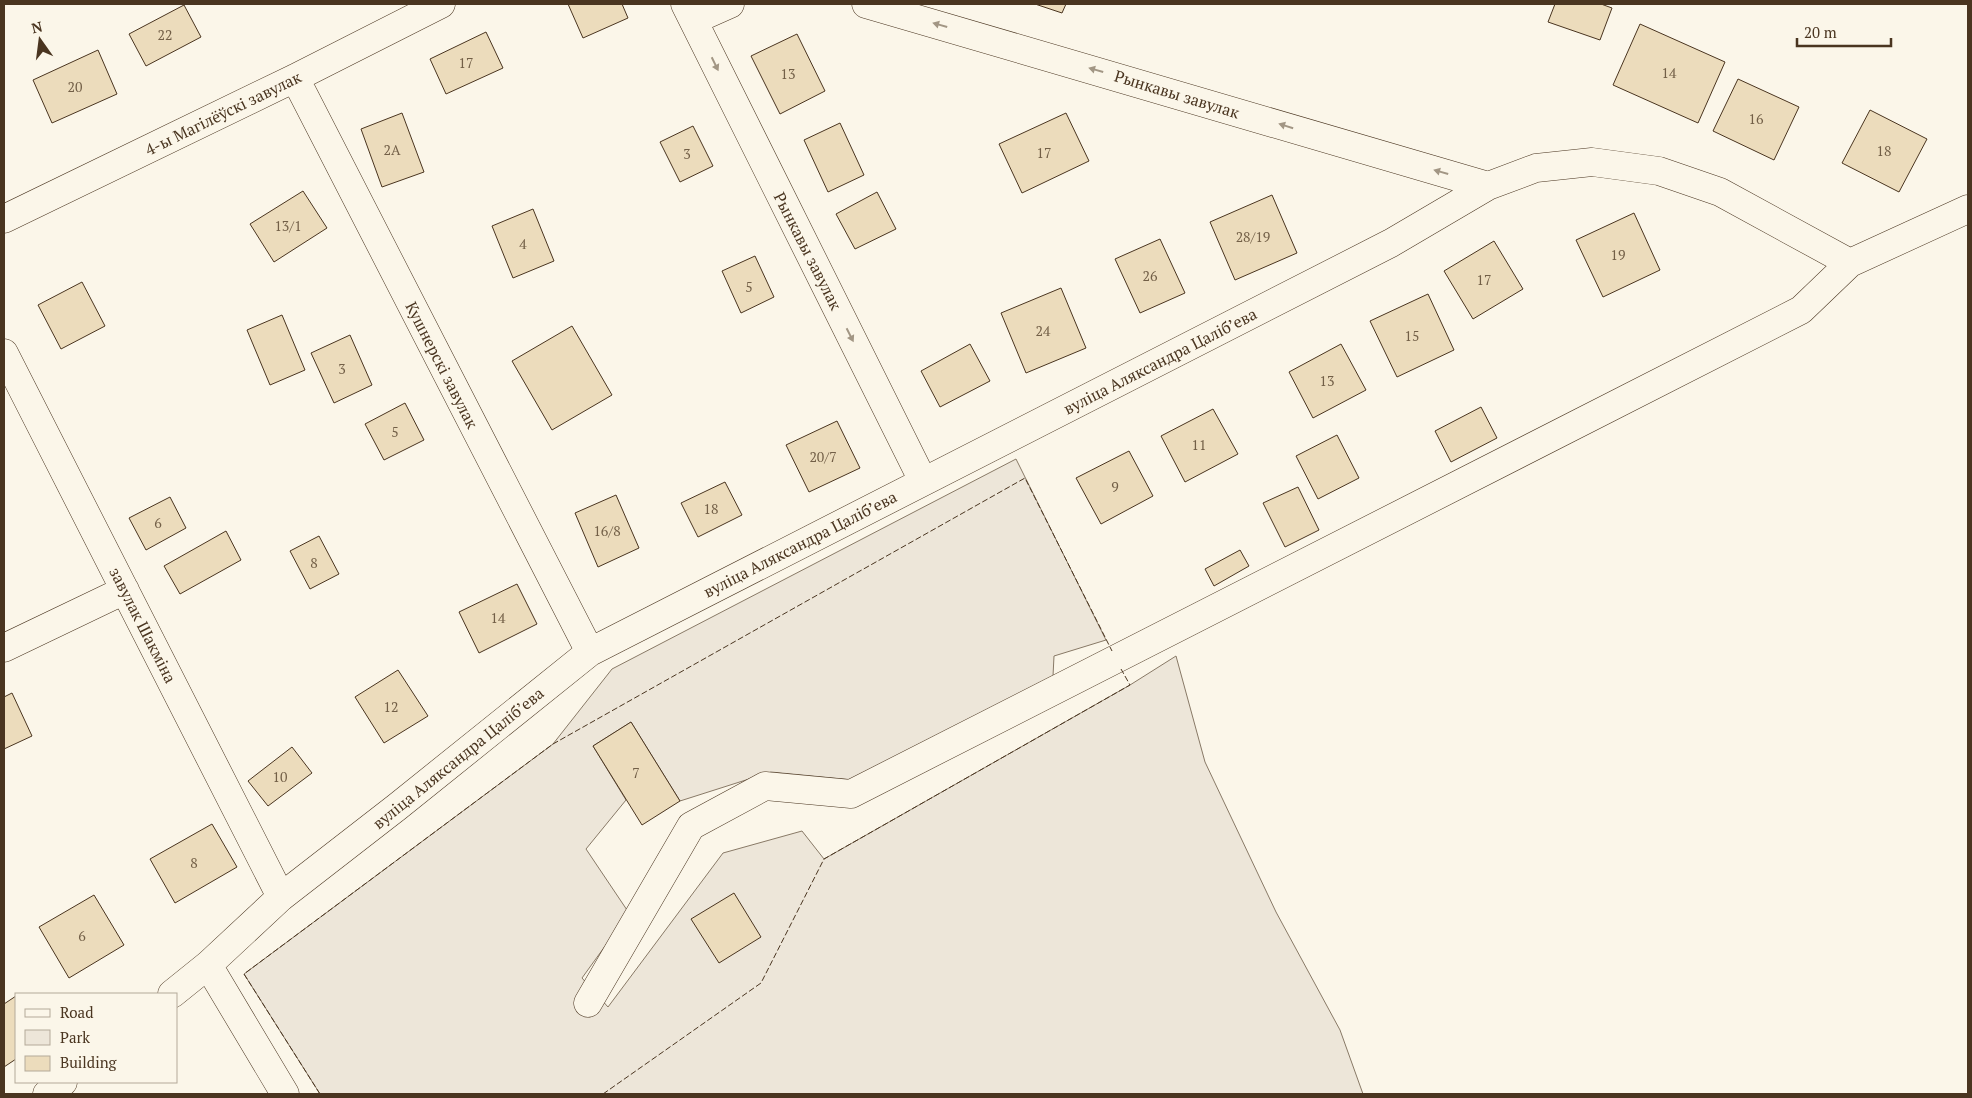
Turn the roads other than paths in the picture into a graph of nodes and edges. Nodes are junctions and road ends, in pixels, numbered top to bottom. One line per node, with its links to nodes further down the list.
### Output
1 (441, 4): 5 (street, 4-ы Магілёўскі завулак)
2 (730, 4): 4 (street, Рынкавы завулак)
3 (866, 4): 6 (street, Рынкавы завулак, one-way to 3)
4 (689, 12): 11 (street, Рынкавы завулак, one-way to 11)
5 (294, 78): 8 (street, 4-ы Магілёўскі завулак); 14 (street, Кушнерскі завулак)
6 (1488, 186): 9 (street, вуліца Аляксандра Цалібʼева); 11 (street, вуліца Аляксандра Цалібʼева)
7 (1968, 209): 9 (street)
8 (4, 219)
9 (1850, 263): 18 (street)
10 (4, 353): 12 (street, завулак Шакміна)
11 (923, 481): 14 (street, вуліца Аляксандра Цалібʼева)
12 (125, 590): 13 (street); 15 (street, завулак Шакміна)
13 (4, 648)
14 (590, 652): 15 (street, вуліца Аляксандра Цалібʼева)
15 (281, 897): 16 (street, вуліца Аляксандра Цалібʼева)
16 (208, 965): 17 (street, вуліца Аляксандра Цалібʼева); 21 (street)
17 (173, 993)
18 (588, 1003)
19 (62, 1083): 20 (street)
20 (47, 1094)
21 (285, 1094)

